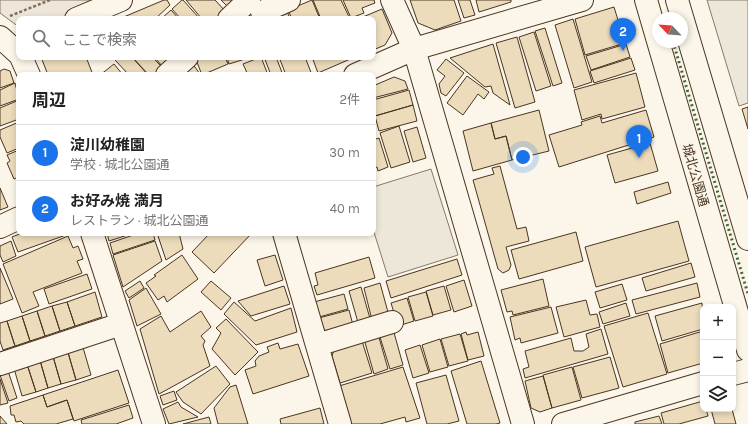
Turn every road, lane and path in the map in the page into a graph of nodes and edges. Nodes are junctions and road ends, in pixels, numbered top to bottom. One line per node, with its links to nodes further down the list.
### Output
1 (50, 0): 9 (path)
2 (121, 0): 10 (street)
3 (289, 0): 8 (street)
4 (392, 0): 12 (street)
5 (582, 0): 12 (street)
6 (646, 0): 26 (street, 城北公園通)
7 (677, 0): 22 (street)
8 (256, 6): 11 (street)
9 (9, 16)
10 (83, 16)
11 (235, 16)
12 (414, 49): 17 (street); 33 (street)
13 (20, 60): 15 (street)
14 (184, 60): 16 (street)
15 (27, 72)
16 (170, 72)
17 (362, 72)
18 (16, 219): 19 (street)
19 (0, 227)
20 (93, 236): 24 (street)
21 (285, 236): 25 (street)
22 (748, 239)
23 (392, 322): 25 (street)
24 (122, 324): 27 (street); 31 (street)
25 (317, 345): 32 (street)
26 (748, 350)
27 (0, 364)
28 (748, 370): 29 (street)
29 (736, 373)
30 (700, 384): 34 (street)
31 (154, 424)
32 (340, 424)
33 (523, 424)
34 (562, 424)

